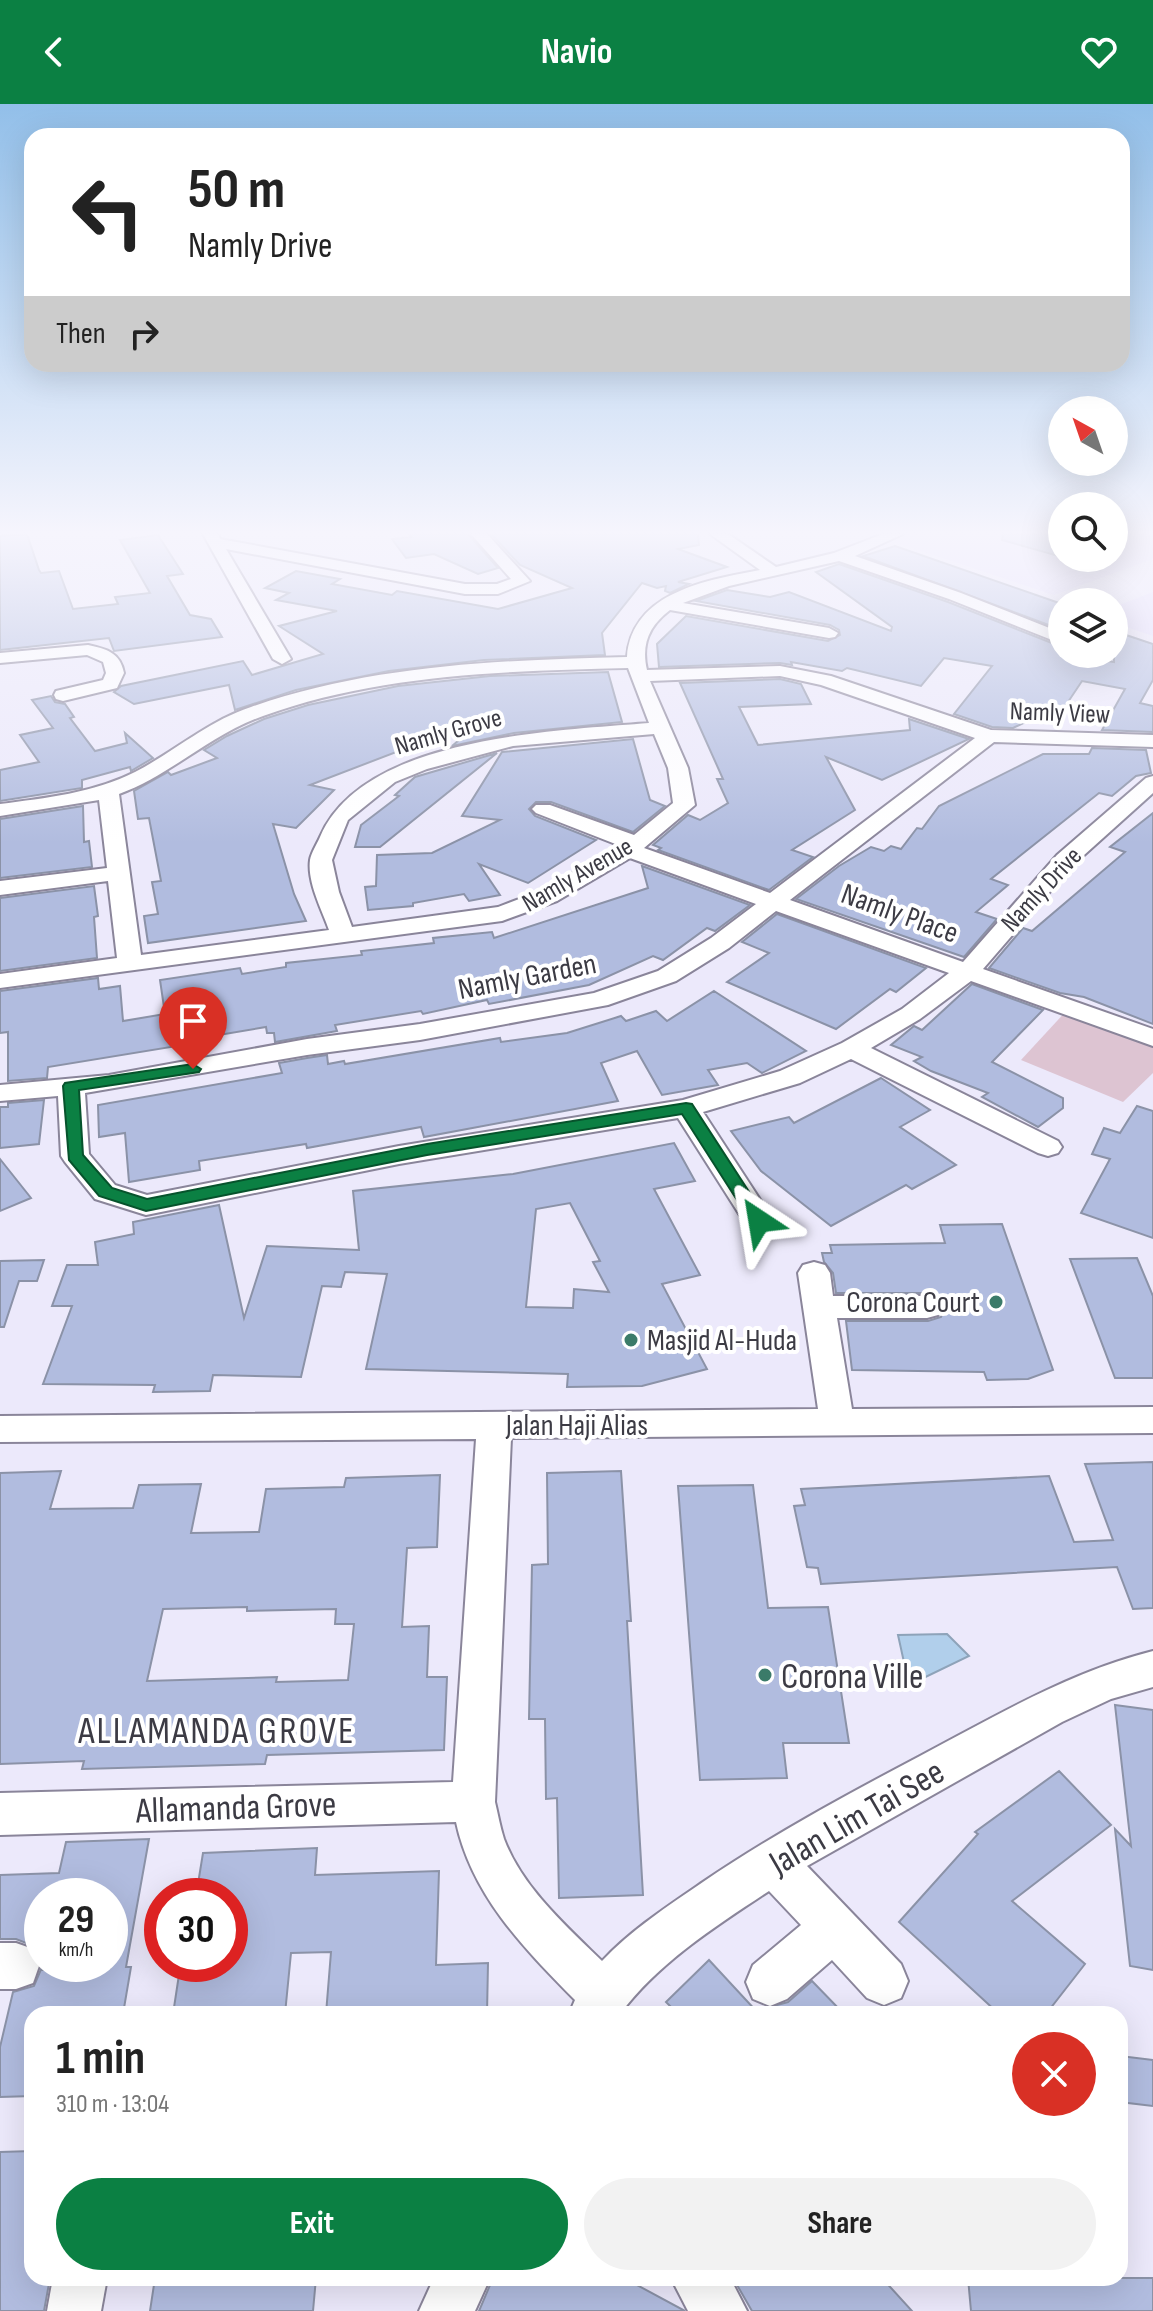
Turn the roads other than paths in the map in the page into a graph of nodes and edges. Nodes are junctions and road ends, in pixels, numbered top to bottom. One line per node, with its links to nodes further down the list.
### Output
1 (269, 637): 4 (street)
2 (636, 637): 5 (street)
3 (0, 658): 6 (street)
4 (282, 659)
5 (638, 669): 7 (street, Namly Avenue); 8 (street, Namly View); 11 (street, Namly View)
6 (63, 695)
7 (663, 728): 14 (street, Namly Avenue); 18 (street, Namly Grove)
8 (989, 736): 9 (street, Namly View); 17 (street, Namly Garden)
9 (1153, 741)
10 (1153, 782): 20 (street, Namly Drive)
11 (108, 790): 13 (street, Namly View); 15 (street)
12 (543, 809): 14 (street, Namly Place)
13 (0, 810)
14 (630, 846): 17 (street, Namly Place); 18 (street, Namly Avenue)
15 (117, 873): 16 (street); 19 (street)
16 (0, 888)
17 (773, 902): 20 (street, Namly Place); 24 (street, Namly Garden)
18 (343, 934): 19 (street, Namly Avenue)
19 (130, 963): 21 (street, Namly Avenue)
20 (968, 971): 22 (street, Namly Place); 23 (street, Namly Drive)
21 (0, 981)
22 (1153, 1038)
23 (851, 1049): 26 (street, Namly Drive); 27 (street)
24 (71, 1086): 25 (street, Namly Garden); 26 (street, Namly Drive)
25 (0, 1093)
26 (686, 1108): 28 (street)
27 (1048, 1147)
28 (759, 1221)
29 (814, 1273): 30 (street)
30 (820, 1307): 31 (street); 33 (street)
31 (927, 1307)
32 (1153, 1420): 33 (street, Jalan Haji Alias)
33 (837, 1423): 34 (street, Jalan Haji Alias)
34 (494, 1425): 35 (street, Jalan Haji Alias); 37 (street)
35 (0, 1429)
36 (1153, 1669): 39 (street, Jalan Lim Tai See)
37 (473, 1802): 38 (street, Allamanda Grove); 43 (street)
38 (0, 1814)
39 (773, 1862): 40 (street); 43 (street, Jalan Lim Tai See)
40 (834, 1928): 41 (street); 42 (street)
41 (884, 1981)
42 (770, 1982)
43 (598, 2004)
44 (79, 2286): 47 (street)
45 (459, 2286): 48 (street)
46 (703, 2286): 49 (street)
47 (74, 2311)
48 (446, 2311)
49 (720, 2311)

